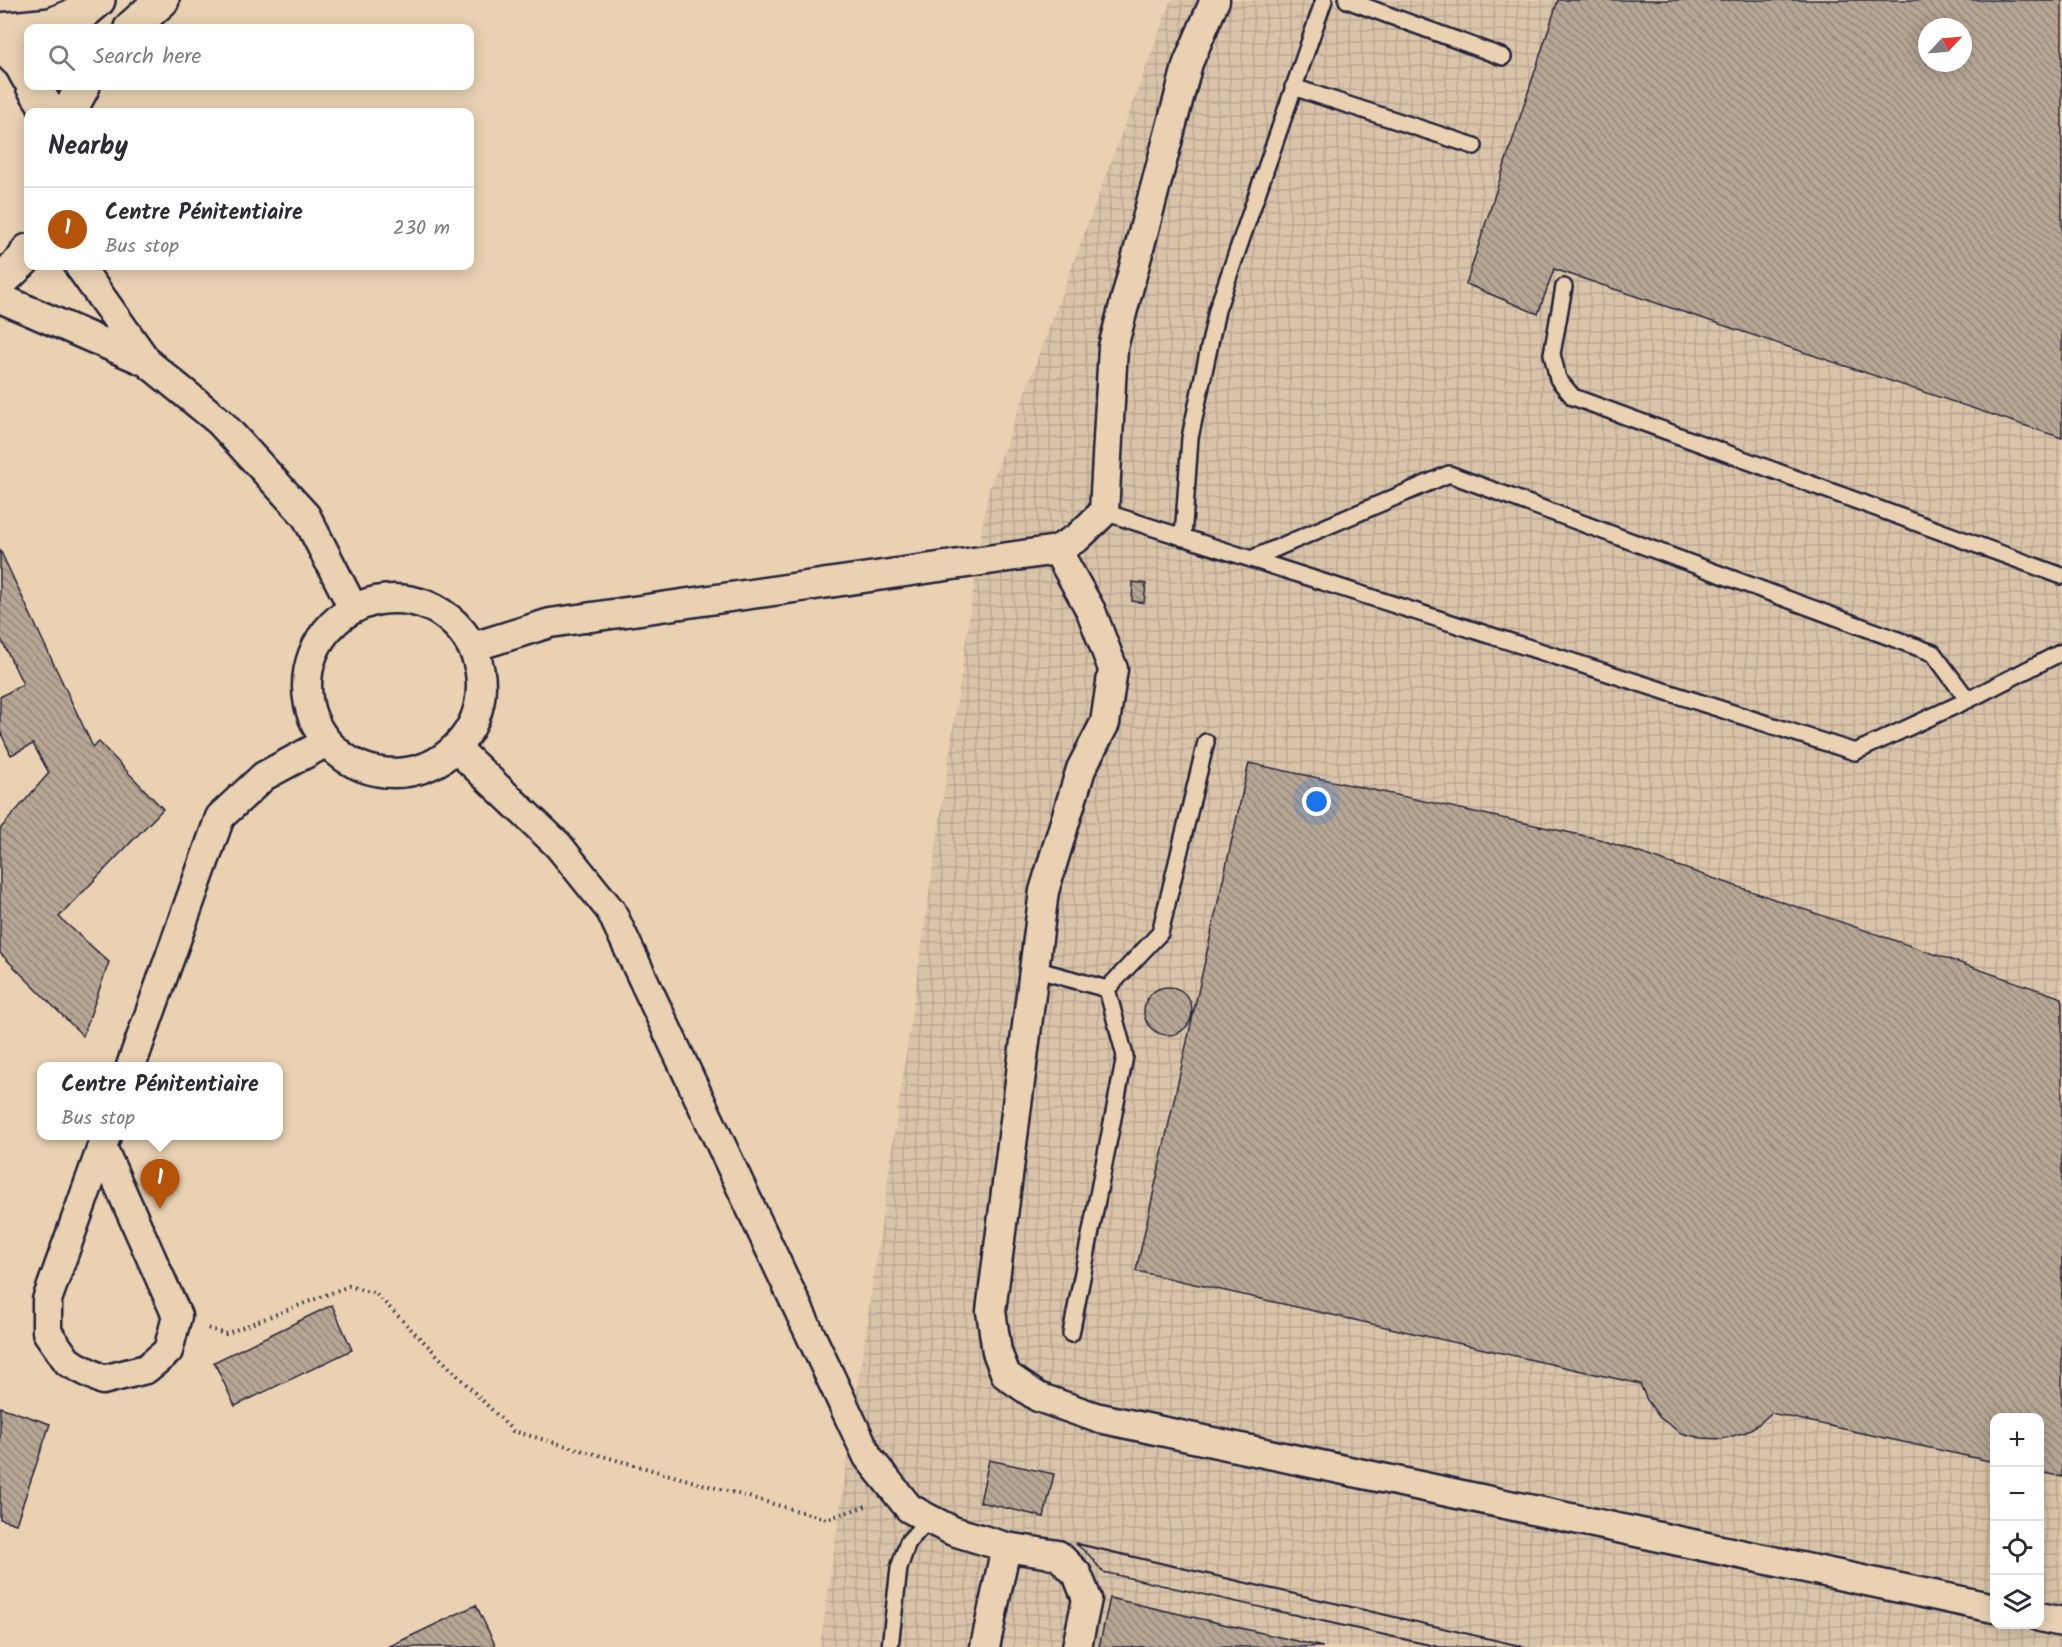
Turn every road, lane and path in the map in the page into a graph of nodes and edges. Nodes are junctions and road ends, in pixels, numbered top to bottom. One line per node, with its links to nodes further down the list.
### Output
1 (98, 0): 6 (main road)
2 (162, 0): 7 (main road)
3 (1215, 0): 25 (street)
4 (1324, 0): 13 (lane)
5 (1347, 0): 11 (lane)
6 (53, 24)
7 (135, 24)
8 (24, 28): 9 (main road)
9 (0, 30)
10 (0, 44): 12 (main road)
11 (1503, 57)
12 (24, 70)
13 (1293, 87): 18 (lane); 26 (lane)
14 (36, 90): 16 (main road)
15 (81, 90): 17 (main road)
16 (45, 108)
17 (71, 108)
18 (1474, 146)
19 (24, 259): 21 (main road)
20 (82, 270): 24 (street)
21 (0, 282)
22 (1564, 287): 29 (lane)
23 (0, 298): 24 (street)
24 (148, 363): 30 (street)
25 (1104, 513): 26 (lane); 27 (street)
26 (1183, 538): 28 (lane)
27 (1057, 550): 31 (street); 37 (street)
28 (1251, 560): 33 (lane); 33 (lane)
29 (2062, 576)
30 (353, 608): 31 (street); 34 (street)
31 (473, 647): 36 (street)
32 (2062, 652): 33 (lane)
33 (1968, 700)
34 (327, 742): 36 (street); 39 (street)
35 (1206, 742): 38 (lane)
36 (456, 748): 43 (street)
37 (1034, 969): 38 (lane); 46 (street)
38 (1107, 989): 42 (lane)
39 (132, 1062)
40 (104, 1141): 41 (street); 41 (street)
41 (177, 1316): 43 (path)
42 (1071, 1334)
43 (900, 1496): 44 (street)
44 (929, 1518): 45 (street); 49 (lane)
45 (1006, 1547): 50 (street); 51 (street)
46 (1990, 1607)
47 (2044, 1618): 48 (street)
48 (2062, 1622)
49 (890, 1647)
50 (985, 1647)
51 (1077, 1647)

